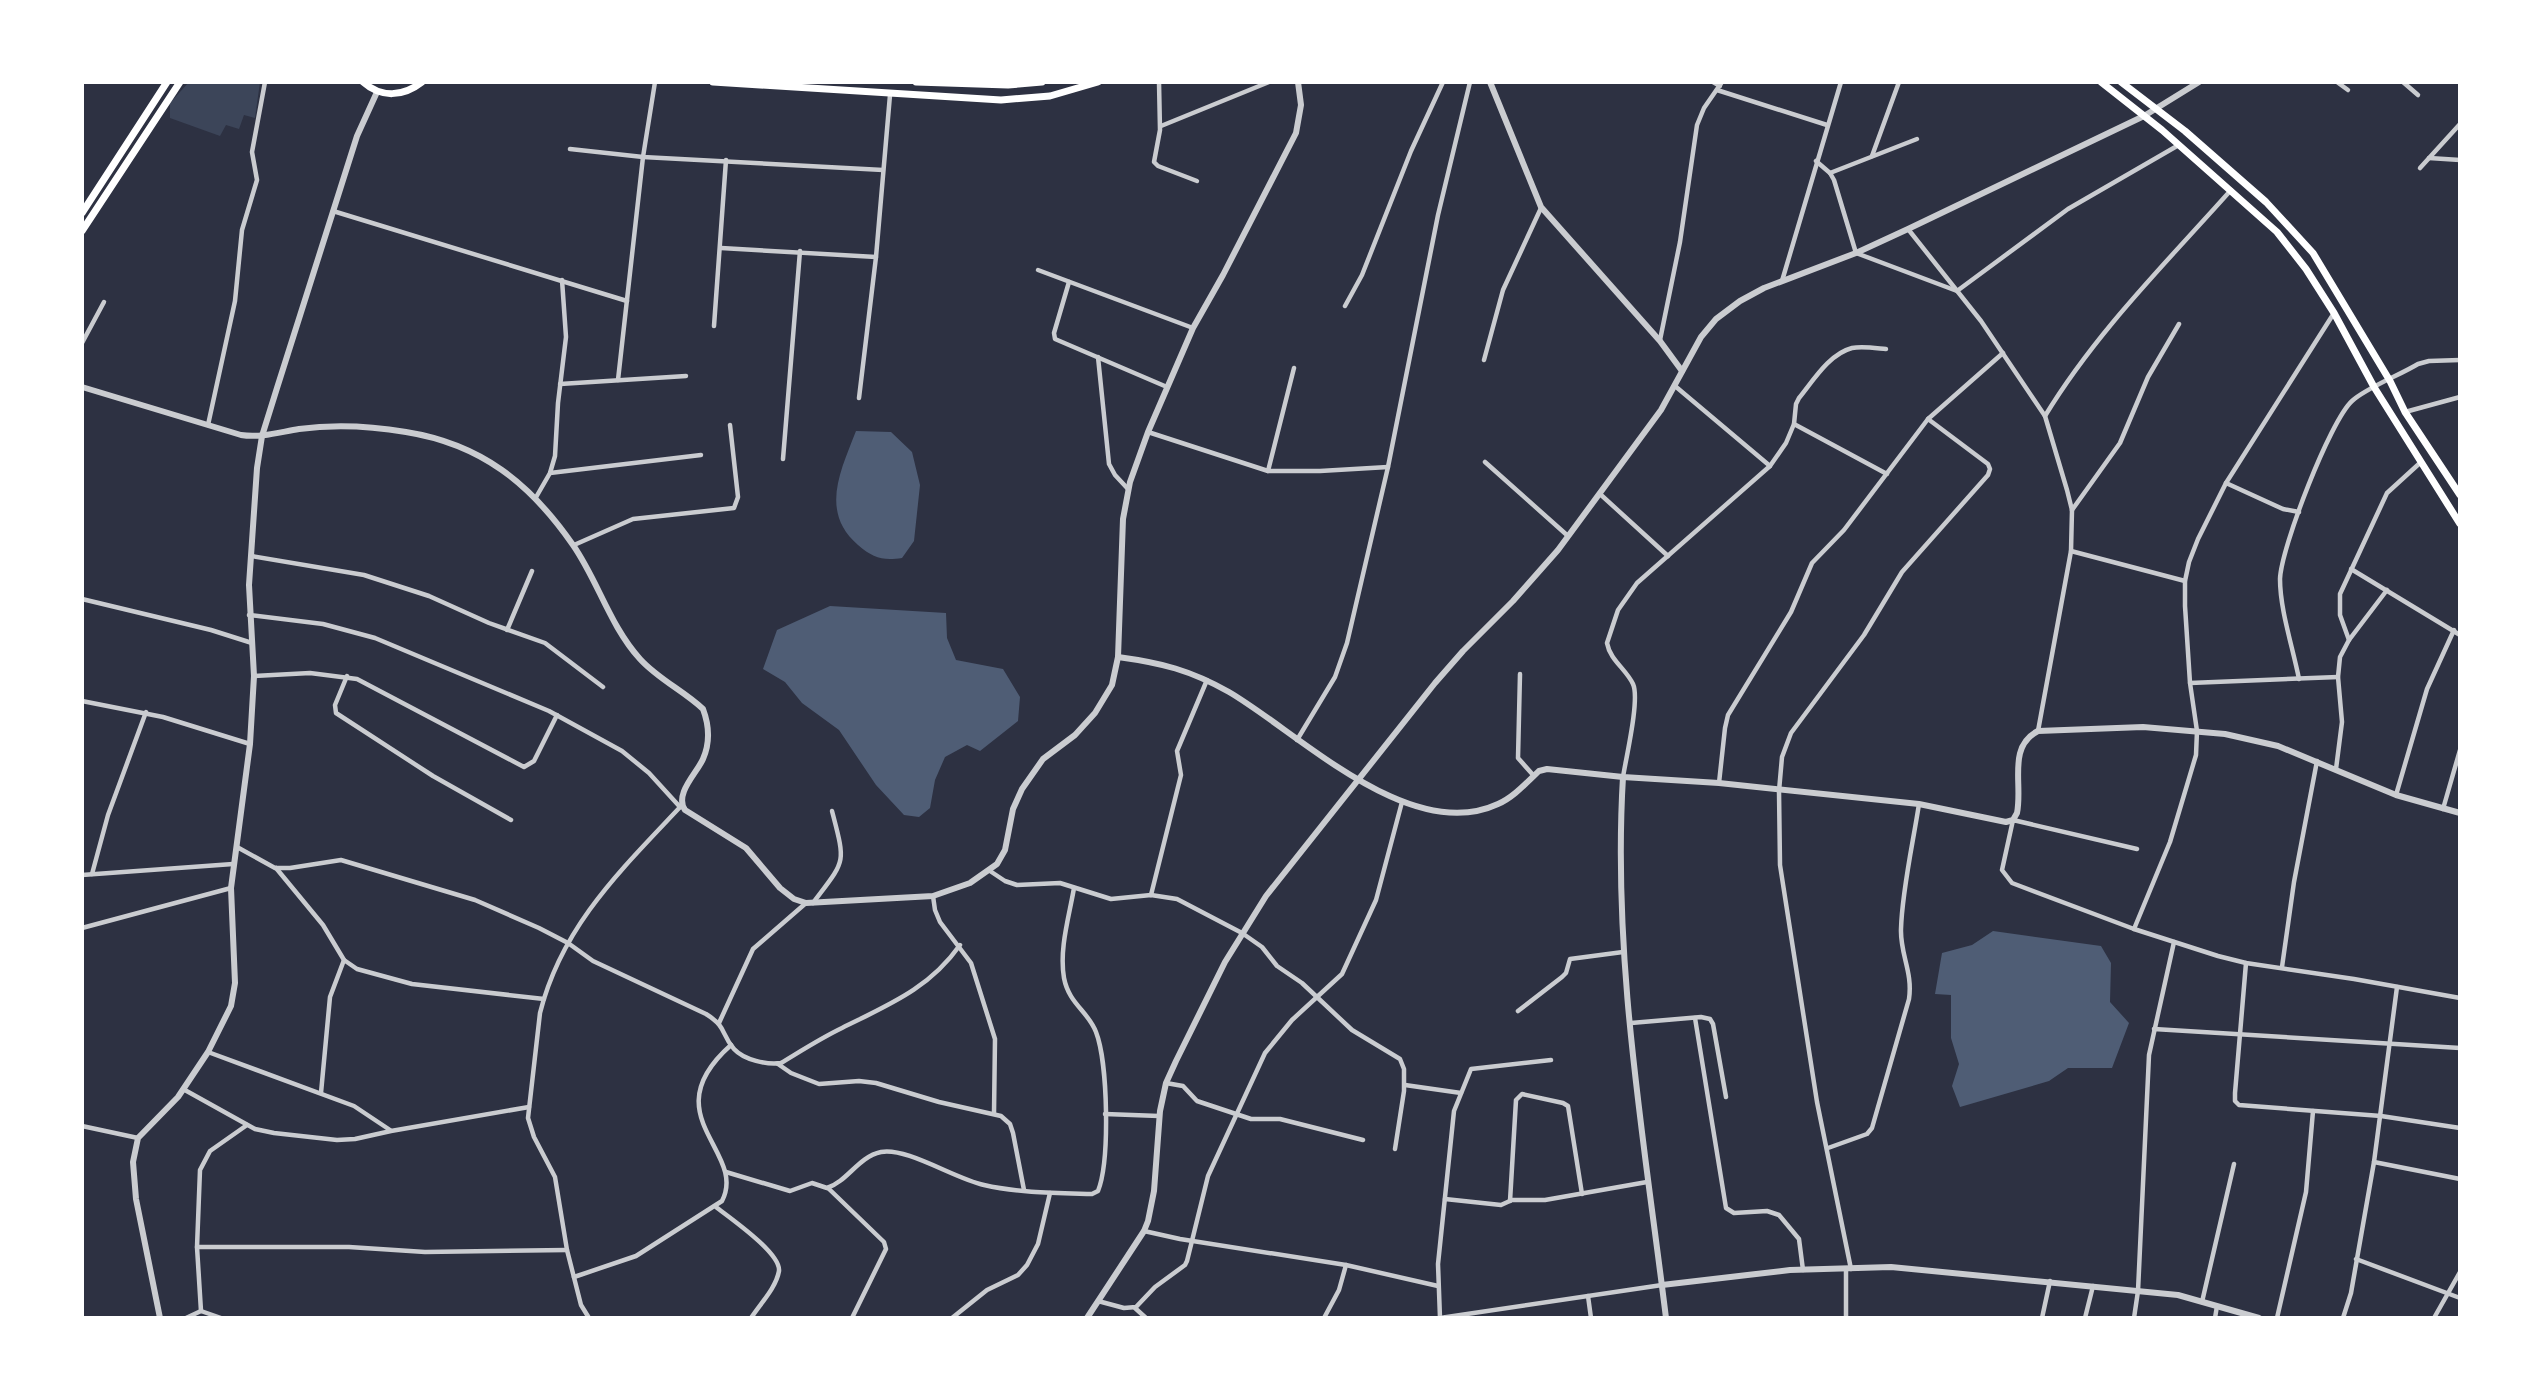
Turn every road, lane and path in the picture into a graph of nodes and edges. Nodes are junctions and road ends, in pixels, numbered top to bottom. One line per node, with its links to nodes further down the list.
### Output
1 (167, 82): 55 (main road)
2 (180, 82): 57 (main road)
3 (265, 82): 98 (street)
4 (363, 82): 30 (main road)
5 (422, 82): 30 (main road)
6 (655, 82): 42 (street)
7 (713, 82): 27 (main road)
8 (916, 82): 26 (main road)
9 (1042, 82): 26 (main road)
10 (1098, 82): 32 (main road)
11 (1159, 82): 38 (street)
12 (1269, 82): 38 (street)
13 (1298, 82): 73 (street)
14 (1443, 82): 69 (street)
15 (1470, 82): 106 (street)
16 (1490, 82): 53 (street)
17 (1713, 82): 28 (street)
18 (1841, 82): 37 (street)
19 (1899, 82): 43 (street)
20 (2101, 82): 35 (main road)
21 (2121, 82): 34 (main road)
22 (2188, 82): 31 (street)
23 (2199, 82): 31 (street)
24 (2337, 82): 29 (street)
25 (2403, 82): 33 (street)
26 (960, 83)
27 (802, 86): 32 (main road)
28 (1719, 86): 37 (street); 74 (street)
29 (2348, 90)
30 (377, 92): 54 (street)
31 (2182, 94): 34 (street)
32 (890, 95): 49 (street)
33 (2417, 95)
34 (2156, 109): 35 (street); 85 (main road)
35 (2144, 116): 40 (main road); 56 (street)
36 (2460, 124): 44 (street)
37 (1827, 125): 47 (street)
38 (1160, 126): 51 (street)
39 (1917, 139): 43 (street)
40 (2177, 146): 52 (main road); 66 (street)
41 (570, 149): 42 (street)
42 (643, 157): 45 (street); 67 (street)
43 (1871, 157): 50 (street)
44 (2429, 159): 46 (street); 48 (street)
45 (726, 160): 49 (street); 58 (street)
46 (2460, 160)
47 (1816, 161): 50 (street); 64 (street)
48 (2420, 168)
49 (883, 170): 61 (street)
50 (1830, 173): 60 (street)
51 (1197, 181)
52 (2231, 190): 70 (main road); 94 (street)
53 (1541, 207): 74 (street); 79 (street)
54 (333, 211): 63 (street); 100 (street)
55 (82, 213)
56 (1909, 229): 60 (street); 66 (street)
57 (82, 230)
58 (721, 248): 59 (street); 72 (street)
59 (800, 251): 61 (street); 102 (street)
60 (1856, 253): 64 (street); 66 (street)
61 (876, 257): 92 (street)
62 (1038, 270): 65 (street)
63 (562, 280): 67 (street); 86 (street)
64 (1782, 281): 82 (street)
65 (1069, 282): 73 (street); 78 (street)
66 (1957, 291): 77 (street)
67 (627, 301): 84 (street)
68 (104, 302): 75 (street)
69 (1345, 306)
70 (2334, 313): 90 (main road); 110 (street)
71 (2179, 324): 115 (street)
72 (714, 326)
73 (1193, 328): 89 (street)
74 (1660, 341): 82 (street)
75 (82, 343)
76 (1886, 349): 96 (street)
77 (2003, 353): 94 (street); 95 (street)
78 (1098, 357): 89 (street); 111 (street)
79 (1484, 360)
80 (2460, 360): 85 (street)
81 (1294, 368): 107 (street)
82 (1682, 371): 87 (street)
83 (686, 376): 84 (street)
84 (618, 380): 86 (street)
85 (2390, 381): 90 (street); 93 (main road)
86 (560, 384): 108 (street)
87 (1675, 386): 105 (street); 112 (street)
88 (82, 387): 98 (street)
89 (1167, 387): 99 (street)
90 (2374, 387): 104 (main road); 116 (street)
91 (2460, 397): 93 (street)
92 (859, 398)
93 (2405, 412): 113 (main road)
94 (2045, 416): 115 (street)
95 (1928, 419): 109 (street); 157 (street)
96 (1794, 424): 105 (street); 109 (street)
97 (730, 425): 119 (street)
98 (208, 426): 100 (street)
99 (1148, 432): 107 (street); 111 (street)
100 (262, 436): 114 (street); 121 (street)
101 (701, 455): 108 (street)
102 (783, 459)
103 (1485, 462): 118 (street)
104 (2421, 462): 117 (main road); 123 (street)
105 (1770, 466): 122 (street)
106 (1388, 467): 107 (street); 148 (street)
107 (1268, 471)
108 (550, 473): 114 (street)
109 (1887, 474): 156 (street)
110 (2226, 483): 116 (street); 125 (street)
111 (1128, 489): 134 (street)
112 (1600, 495): 118 (street); 122 (street)
113 (2460, 495)
114 (535, 499): 119 (street)
115 (2072, 510): 120 (street)
116 (2299, 512): 139 (street)
117 (2460, 524)
118 (1568, 536): 155 (street)
119 (573, 546): 161 (street)
120 (2071, 551): 125 (street); 146 (street)
121 (251, 556): 128 (street); 129 (street)
122 (1668, 556): 154 (street)
123 (2351, 569): 126 (street); 132 (street)
124 (532, 571): 129 (street)
125 (2185, 581): 141 (street)
126 (2387, 590): 130 (street); 132 (street)
127 (82, 598): 133 (street)
128 (249, 615): 133 (street); 145 (street)
129 (507, 630): 142 (street)
130 (2454, 630): 131 (street); 158 (street)
131 (2460, 635)
132 (2349, 640): 138 (street)
133 (252, 643): 136 (street)
134 (1118, 657): 140 (street); 171 (street)
135 (1520, 674): 153 (street)
136 (254, 676): 137 (street); 149 (street)
137 (346, 676): 145 (street); 165 (street)
138 (2338, 677): 139 (street); 152 (street)
139 (2299, 679): 141 (street)
140 (1207, 680): 148 (street); 176 (street)
141 (2190, 683): 147 (street)
142 (603, 687)
143 (82, 701): 144 (street)
144 (146, 712): 149 (street); 172 (street)
145 (557, 715): 161 (street)
146 (2038, 731): 147 (street); 166 (street)
147 (2197, 731): 151 (street); 180 (street)
148 (1297, 740): 155 (street)
149 (250, 744): 167 (street)
150 (2460, 750): 162 (street)
151 (2317, 760): 152 (street); 188 (street)
152 (2336, 769): 158 (street)
153 (1534, 776): 154 (street); 159 (street)
154 (1623, 777): 156 (street); 185 (street)
155 (1358, 779): 159 (street); 181 (street)
156 (1719, 783): 157 (street)
157 (1779, 791): 160 (street); 224 (street)
158 (2396, 794): 162 (street)
159 (1402, 802): 190 (street)
160 (1919, 804): 166 (street); 224 (street)
161 (681, 806): 178 (street); 183 (street)
162 (2443, 808): 164 (street)
163 (832, 811): 178 (street)
164 (2460, 813)
165 (511, 820)
166 (2013, 820): 168 (street); 180 (street)
167 (236, 847): 169 (street); 170 (street)
168 (2137, 849)
169 (233, 864): 172 (street); 174 (street)
170 (275, 868): 183 (street); 186 (street)
171 (990, 871): 175 (street); 177 (street)
172 (92, 874): 173 (street)
173 (82, 875)
174 (232, 888): 179 (street); 202 (street)
175 (1074, 888): 176 (street); 215 (street)
176 (1151, 895): 181 (street)
177 (933, 896): 178 (street); 184 (street)
178 (809, 903): 195 (street)
179 (82, 928)
180 (2134, 929): 182 (street)
181 (1241, 933): 190 (street); 205 (street)
182 (2174, 942): 187 (street); 197 (street)
183 (568, 943): 192 (street); 195 (street)
184 (960, 945): 204 (street); 213 (street)
185 (1623, 952): 193 (street); 196 (street)
186 (344, 960): 192 (street); 208 (street)
187 (2246, 963): 188 (street); 198 (street)
188 (2282, 967): 189 (street)
189 (2397, 987): 191 (street); 199 (street)
190 (1316, 997): 206 (street); 214 (street)
191 (2460, 998)
192 (544, 999): 211 (street)
193 (1518, 1012)
194 (1695, 1018): 196 (street); 210 (street); 245 (street)
195 (719, 1023): 200 (street)
196 (1631, 1023): 230 (street)
197 (2154, 1029): 198 (street); 252 (street)
198 (2241, 1035): 199 (street); 212 (street)
199 (2391, 1043): 201 (street); 217 (street)
200 (731, 1045): 204 (street); 228 (street)
201 (2460, 1048)
202 (208, 1052): 207 (street); 208 (street)
203 (1551, 1060): 209 (street)
204 (778, 1064): 213 (street)
205 (1166, 1083): 214 (street); 216 (street)
206 (1405, 1085): 209 (street); 225 (street)
207 (183, 1089): 218 (street); 222 (street)
208 (321, 1093): 221 (street)
209 (1461, 1093): 235 (street)
210 (1726, 1097)
211 (529, 1107): 221 (street); 241 (street)
212 (2313, 1111): 217 (street); 280 (street)
213 (994, 1113): 232 (street)
214 (1236, 1113): 223 (street); 239 (street)
215 (1105, 1114): 216 (street); 233 (street)
216 (1159, 1116): 238 (street)
217 (2381, 1116): 220 (street); 226 (street)
218 (247, 1125): 221 (street); 240 (street)
219 (82, 1126): 222 (street)
220 (2460, 1128)
221 (391, 1131)
222 (138, 1138): 261 (street)
223 (1363, 1140)
224 (1828, 1148): 244 (street)
225 (1395, 1149)
226 (2374, 1162): 229 (street); 242 (street)
227 (2234, 1164): 257 (street)
228 (726, 1172): 231 (street); 237 (street)
229 (2460, 1180)
230 (1647, 1182): 234 (street); 250 (street)
231 (827, 1188): 232 (street); 266 (street)
232 (1024, 1190): 233 (street)
233 (1050, 1193): 267 (street)
234 (1582, 1194): 236 (street); 236 (street)
235 (1445, 1199): 236 (street); 249 (street)
236 (1510, 1201)
237 (716, 1207): 247 (street); 265 (street)
238 (1144, 1231): 239 (street); 256 (street)
239 (1194, 1240): 243 (street); 259 (street)
240 (197, 1247): 241 (street); 260 (street)
241 (567, 1250): 247 (street)
242 (2356, 1259): 253 (street); 281 (street)
243 (1346, 1265): 249 (street); 270 (street)
244 (1848, 1269): 245 (street); 248 (street); 274 (street)
245 (1802, 1270): 250 (street)
246 (2460, 1272): 253 (street)
247 (574, 1277): 264 (street)
248 (2050, 1281): 251 (street); 275 (street)
249 (1438, 1286): 271 (street)
250 (1662, 1286): 254 (street); 273 (street)
251 (2093, 1286): 252 (street); 276 (street)
252 (2138, 1291): 257 (street); 277 (street)
253 (2448, 1294): 255 (street); 282 (street)
254 (1588, 1296): 271 (street); 272 (street)
255 (2460, 1298)
256 (1098, 1301): 259 (street); 268 (street)
257 (2202, 1302): 258 (street)
258 (2217, 1306): 278 (street); 279 (street)
259 (1135, 1308): 269 (street)
260 (201, 1311): 262 (street); 263 (street)
261 (160, 1318)
262 (186, 1318)
263 (221, 1318)
264 (589, 1318)
265 (751, 1318)
266 (852, 1318)
267 (952, 1318)
268 (1087, 1318)
269 (1146, 1318)
270 (1324, 1318)
271 (1440, 1318)
272 (1591, 1318)
273 (1666, 1318)
274 (1846, 1318)
275 (2042, 1318)
276 (2085, 1318)
277 (2134, 1318)
278 (2215, 1318)
279 (2259, 1318)
280 (2277, 1318)
281 (2343, 1318)
282 (2434, 1318)

